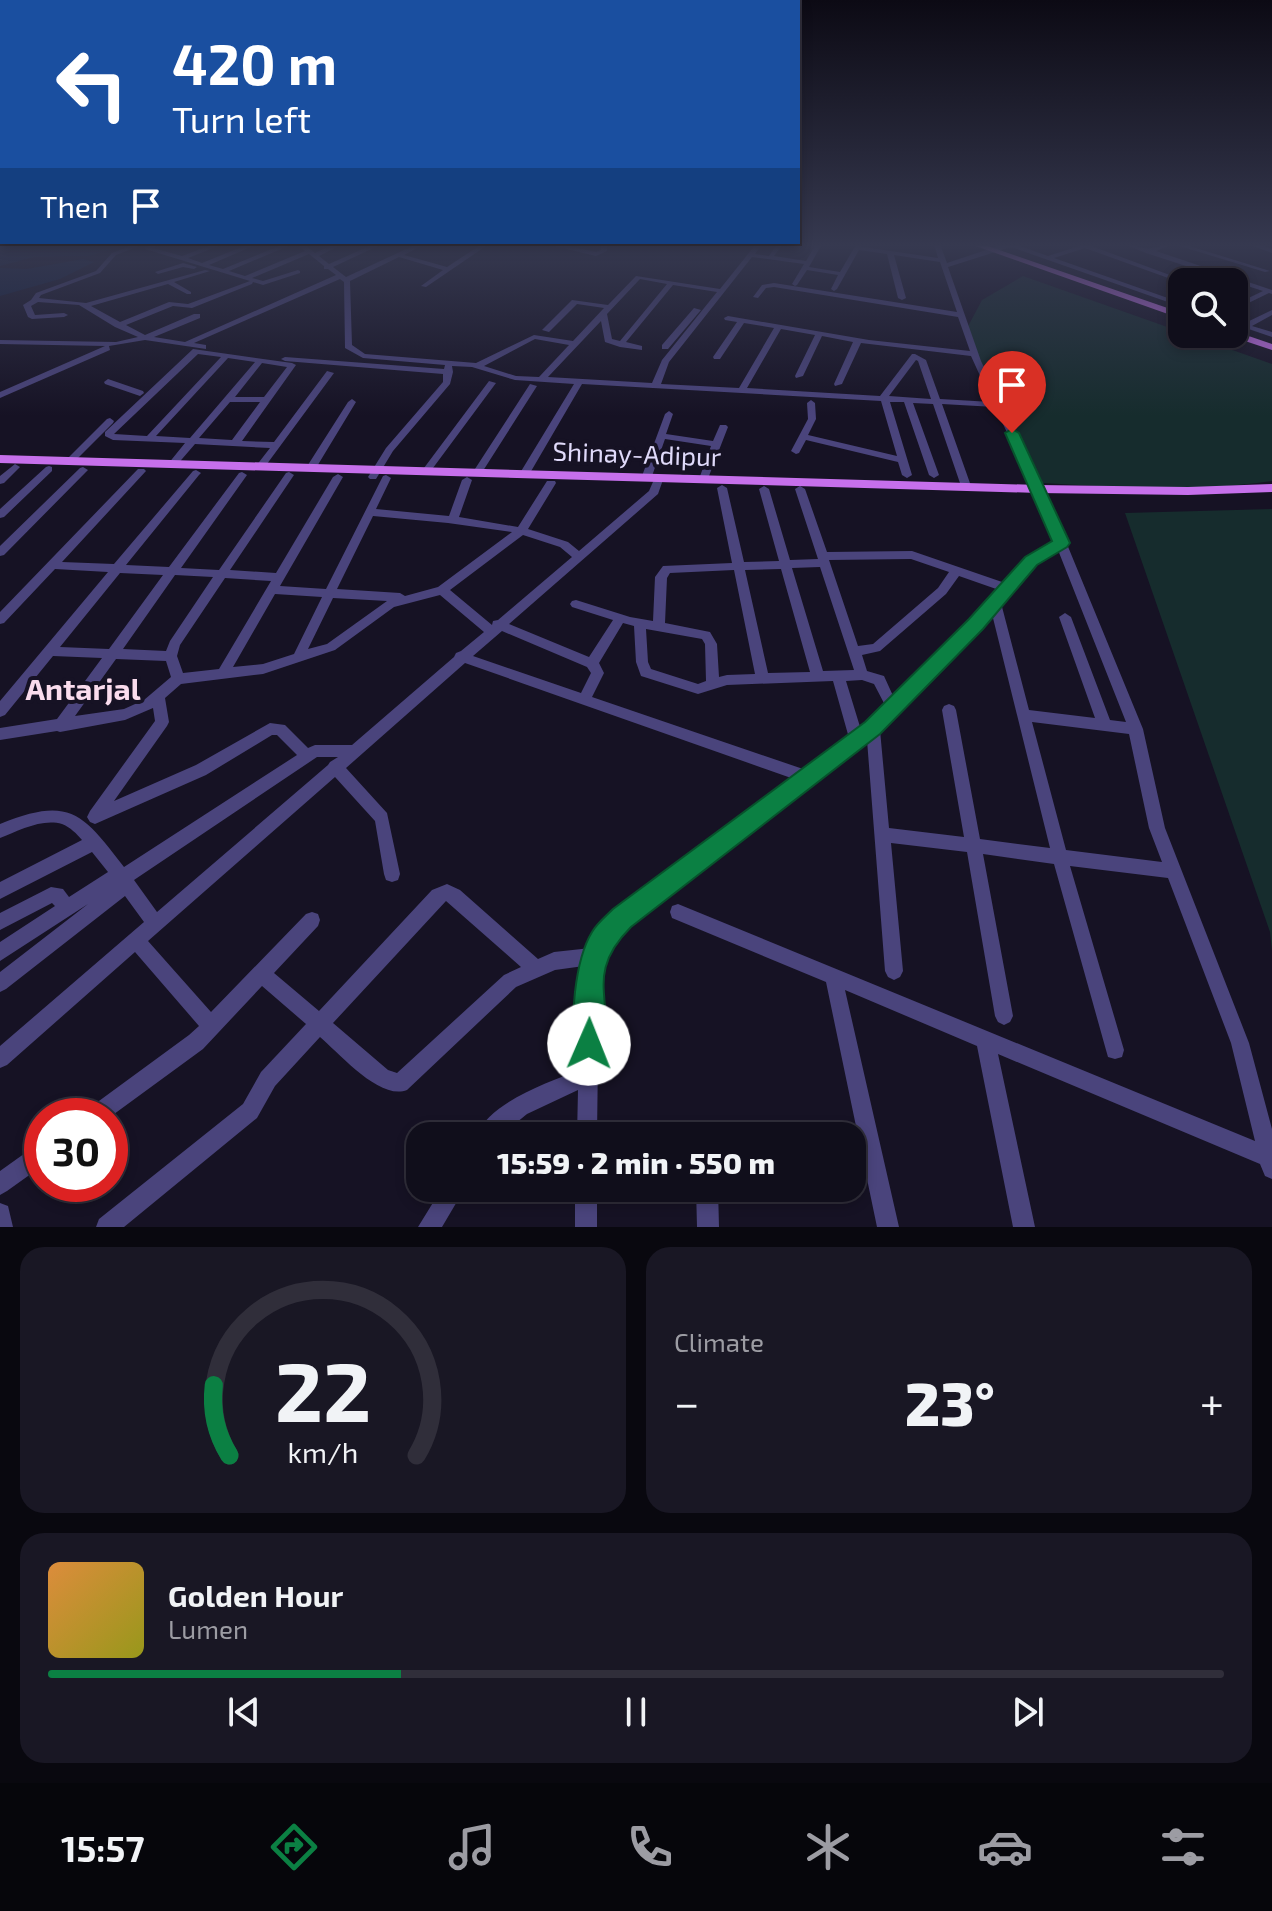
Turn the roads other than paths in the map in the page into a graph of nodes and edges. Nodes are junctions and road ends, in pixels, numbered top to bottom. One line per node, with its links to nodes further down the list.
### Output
1 (35, 301): 16 (street)
2 (39, 301): 13 (street)
3 (93, 301): 13 (street)
4 (200, 301): 21 (street)
5 (282, 301): 33 (street)
6 (345, 301): 45 (street)
7 (614, 301): 14 (street)
8 (656, 301): 35 (street)
9 (708, 301): 38 (street)
10 (710, 301): 53 (street)
11 (873, 301): 17 (street)
12 (956, 301): 17 (street)
13 (81, 304): 21 (street)
14 (606, 310): 24 (street); 34 (street); 35 (street)
15 (1272, 312): 22 (street)
16 (64, 315)
17 (961, 315): 40 (street)
18 (197, 316): 29 (street)
19 (728, 318): 20 (street)
20 (742, 320): 23 (street); 42 (street)
21 (118, 325): 29 (street)
22 (1248, 325)
23 (778, 327): 26 (street); 54 (street)
24 (546, 330)
25 (1248, 331): 27 (street)
26 (819, 334): 30 (street); 47 (street)
27 (1272, 334)
28 (1248, 335): 37 (main road)
29 (145, 338): 32 (street); 33 (street)
30 (858, 340): 40 (street); 52 (street)
31 (0, 342): 32 (street)
32 (116, 344): 56 (street)
33 (186, 344): 36 (street)
34 (574, 344): 44 (street); 51 (street)
35 (620, 345): 39 (street)
36 (197, 346): 45 (street); 55 (street)
37 (1272, 346)
38 (665, 347)
39 (639, 348)
40 (975, 354): 64 (street)
41 (227, 355): 43 (street); 69 (street); 69 (street)
42 (717, 357)
43 (260, 361): 57 (street); 59 (street)
44 (477, 366): 45 (street); 51 (street)
45 (448, 367): 91 (street)
46 (330, 373): 73 (street)
47 (799, 376)
48 (108, 382): 55 (street)
49 (579, 382): 51 (street); 53 (street); 88 (street)
50 (492, 383): 85 (street)
51 (537, 383): 94 (street)
52 (838, 384)
53 (655, 387): 54 (street)
54 (741, 392): 58 (street)
55 (140, 393): 77 (street)
56 (0, 395)
57 (228, 399): 59 (street); 70 (street)
58 (885, 399): 60 (street); 62 (street); 76 (street)
59 (268, 400): 71 (street)
60 (908, 400): 62 (street); 93 (street)
61 (352, 402): 82 (street)
62 (936, 402): 64 (street); 100 (street)
63 (811, 403): 68 (street)
64 (998, 405): 105 (street)
65 (669, 414): 67 (street)
66 (723, 427): 72 (street)
67 (661, 436): 72 (street); 96 (street)
68 (803, 437): 74 (street); 76 (street)
69 (149, 439): 70 (street)
70 (192, 441): 71 (street); 78 (street)
71 (235, 443): 73 (street)
72 (717, 444): 97 (street)
73 (276, 445): 79 (street)
74 (796, 451)
75 (0, 459): 77 (main road, Shinay-Adipur)
76 (903, 460): 92 (street)
77 (70, 461): 78 (main road, Shinay-Adipur)
78 (173, 464): 79 (main road, Shinay-Adipur)
79 (261, 466): 82 (main road, Shinay-Adipur)
80 (0, 467): 81 (main road, Shinay-Adipur)
81 (15, 467): 83 (main road, Shinay-Adipur); 98 (street)
82 (311, 468): 91 (main road, Shinay-Adipur)
83 (49, 469): 84 (main road, Shinay-Adipur); 108 (street)
84 (83, 470): 86 (main road, Shinay-Adipur); 112 (street)
85 (427, 470): 91 (main road, Shinay-Adipur); 94 (main road, Shinay-Adipur)
86 (141, 471): 87 (main road, Shinay-Adipur); 116 (street)
87 (196, 473): 89 (main road, Shinay-Adipur); 118 (street)
88 (525, 473): 94 (main road, Shinay-Adipur); 96 (main road, Shinay-Adipur)
89 (242, 475): 90 (main road, Shinay-Adipur); 120 (street)
90 (289, 475): 95 (main road, Shinay-Adipur); 121 (street)
91 (379, 475): 94 (main road, Shinay-Adipur); 95 (main road, Shinay-Adipur); 107 (street)
92 (907, 475)
93 (934, 475)
94 (473, 476): 99 (main road, Shinay-Adipur); 109 (street)
95 (338, 477): 122 (street)
96 (655, 479): 97 (main road, Shinay-Adipur); 99 (main road, Shinay-Adipur); 101 (main road, Shinay-Adipur); 113 (street)
97 (704, 479): 100 (main road, Shinay-Adipur)
98 (0, 481)
99 (551, 483): 110 (street)
100 (966, 486): 105 (main road, Shinay-Adipur)
101 (722, 488): 103 (main road, Shinay-Adipur); 117 (street)
102 (1272, 488): 105 (main road, Shinay-Adipur)
103 (764, 489): 104 (main road, Shinay-Adipur); 115 (street)
104 (800, 489): 105 (main road, Shinay-Adipur); 114 (street)
105 (1040, 494): 106 (main road, Shinay-Adipur); 111 (street)
106 (1272, 498)
107 (370, 512): 109 (street); 126 (street)
108 (0, 515)
109 (452, 521): 110 (street)
110 (521, 531): 113 (street); 125 (street)
111 (1061, 543): 123 (street); 159 (street)
112 (0, 552)
113 (578, 556): 135 (street)
114 (824, 560): 115 (street); 119 (street); 137 (street)
115 (786, 564): 117 (street); 146 (street)
116 (51, 565): 118 (street); 132 (street)
117 (739, 565): 134 (street); 148 (street)
118 (118, 568): 120 (street); 136 (street)
119 (957, 570): 123 (street); 137 (street)
120 (172, 571): 121 (street); 138 (street)
121 (222, 574): 122 (street); 139 (street)
122 (279, 577): 124 (street)
123 (1007, 588): 128 (street)
124 (272, 590): 126 (street); 143 (street)
125 (442, 590): 127 (street); 135 (street)
126 (329, 593): 127 (street); 141 (street)
127 (411, 598): 141 (street)
128 (995, 602): 152 (street); 155 (street)
129 (576, 604): 131 (street)
130 (1065, 617): 157 (street)
131 (620, 618): 133 (street); 142 (street)
132 (0, 620)
133 (640, 622): 134 (street); 149 (street)
134 (659, 626): 149 (street)
135 (494, 627): 140 (street); 142 (street)
136 (50, 651): 138 (street); 154 (street)
137 (854, 651): 144 (street)
138 (112, 654): 139 (street); 156 (street)
139 (171, 656): 147 (street)
140 (460, 656): 151 (street); 162 (street)
141 (298, 658): 143 (street)
142 (592, 663): 151 (street)
143 (222, 675): 147 (street)
144 (862, 675): 145 (street); 152 (street)
145 (838, 676): 146 (street); 161 (street)
146 (818, 677): 148 (street)
147 (178, 679): 150 (street)
148 (763, 679): 149 (street)
149 (713, 684)
150 (158, 698): 156 (street); 166 (street)
151 (584, 700): 165 (street)
152 (892, 706): 158 (street)
153 (949, 710): 170 (street)
154 (0, 711)
155 (1024, 715): 157 (street); 171 (street)
156 (60, 726): 160 (street)
157 (1105, 726): 159 (street)
158 (873, 728): 161 (street); 168 (street)
159 (1136, 729): 172 (street)
160 (0, 734)
161 (857, 741): 165 (street)
162 (352, 751): 163 (street); 164 (street)
163 (307, 756): 166 (street); 174 (street)
164 (335, 766): 173 (street); 180 (street)
165 (806, 777): 183 (street)
166 (95, 817): 169 (street)
167 (0, 831): 169 (street)
168 (881, 834): 170 (street); 185 (street)
169 (89, 838): 174 (street); 175 (street)
170 (974, 846): 171 (street); 189 (street)
171 (1060, 857): 172 (street); 193 (street)
172 (1173, 871): 199 (street)
173 (392, 874)
174 (121, 880): 176 (street); 180 (street); 188 (street)
175 (0, 891)
176 (66, 907): 179 (street); 182 (street)
177 (678, 912): 187 (street)
178 (312, 920): 186 (street)
179 (0, 922)
180 (155, 923): 181 (street)
181 (136, 940): 191 (street); 194 (street)
182 (0, 952)
183 (594, 956): 184 (street); 195 (street)
184 (534, 967): 190 (street); 190 (street)
185 (894, 971)
186 (262, 974): 190 (street); 191 (street)
187 (833, 975): 192 (street); 211 (street)
188 (0, 983)
189 (1004, 1016)
190 (319, 1024): 207 (street)
191 (212, 1027): 196 (street)
192 (985, 1039): 199 (street); 212 (street)
193 (1115, 1050)
194 (0, 1058)
195 (588, 1076): 197 (street); 198 (street)
196 (121, 1098)
197 (498, 1122)
198 (587, 1122)
199 (1270, 1163)
200 (24, 1166): 201 (street)
201 (0, 1184)
202 (445, 1202): 208 (street)
203 (586, 1202): 209 (street)
204 (707, 1202): 210 (street)
205 (0, 1214): 206 (street)
206 (2, 1227)
207 (107, 1227)
208 (429, 1227)
209 (586, 1227)
210 (708, 1227)
211 (888, 1227)
212 (1024, 1227)

